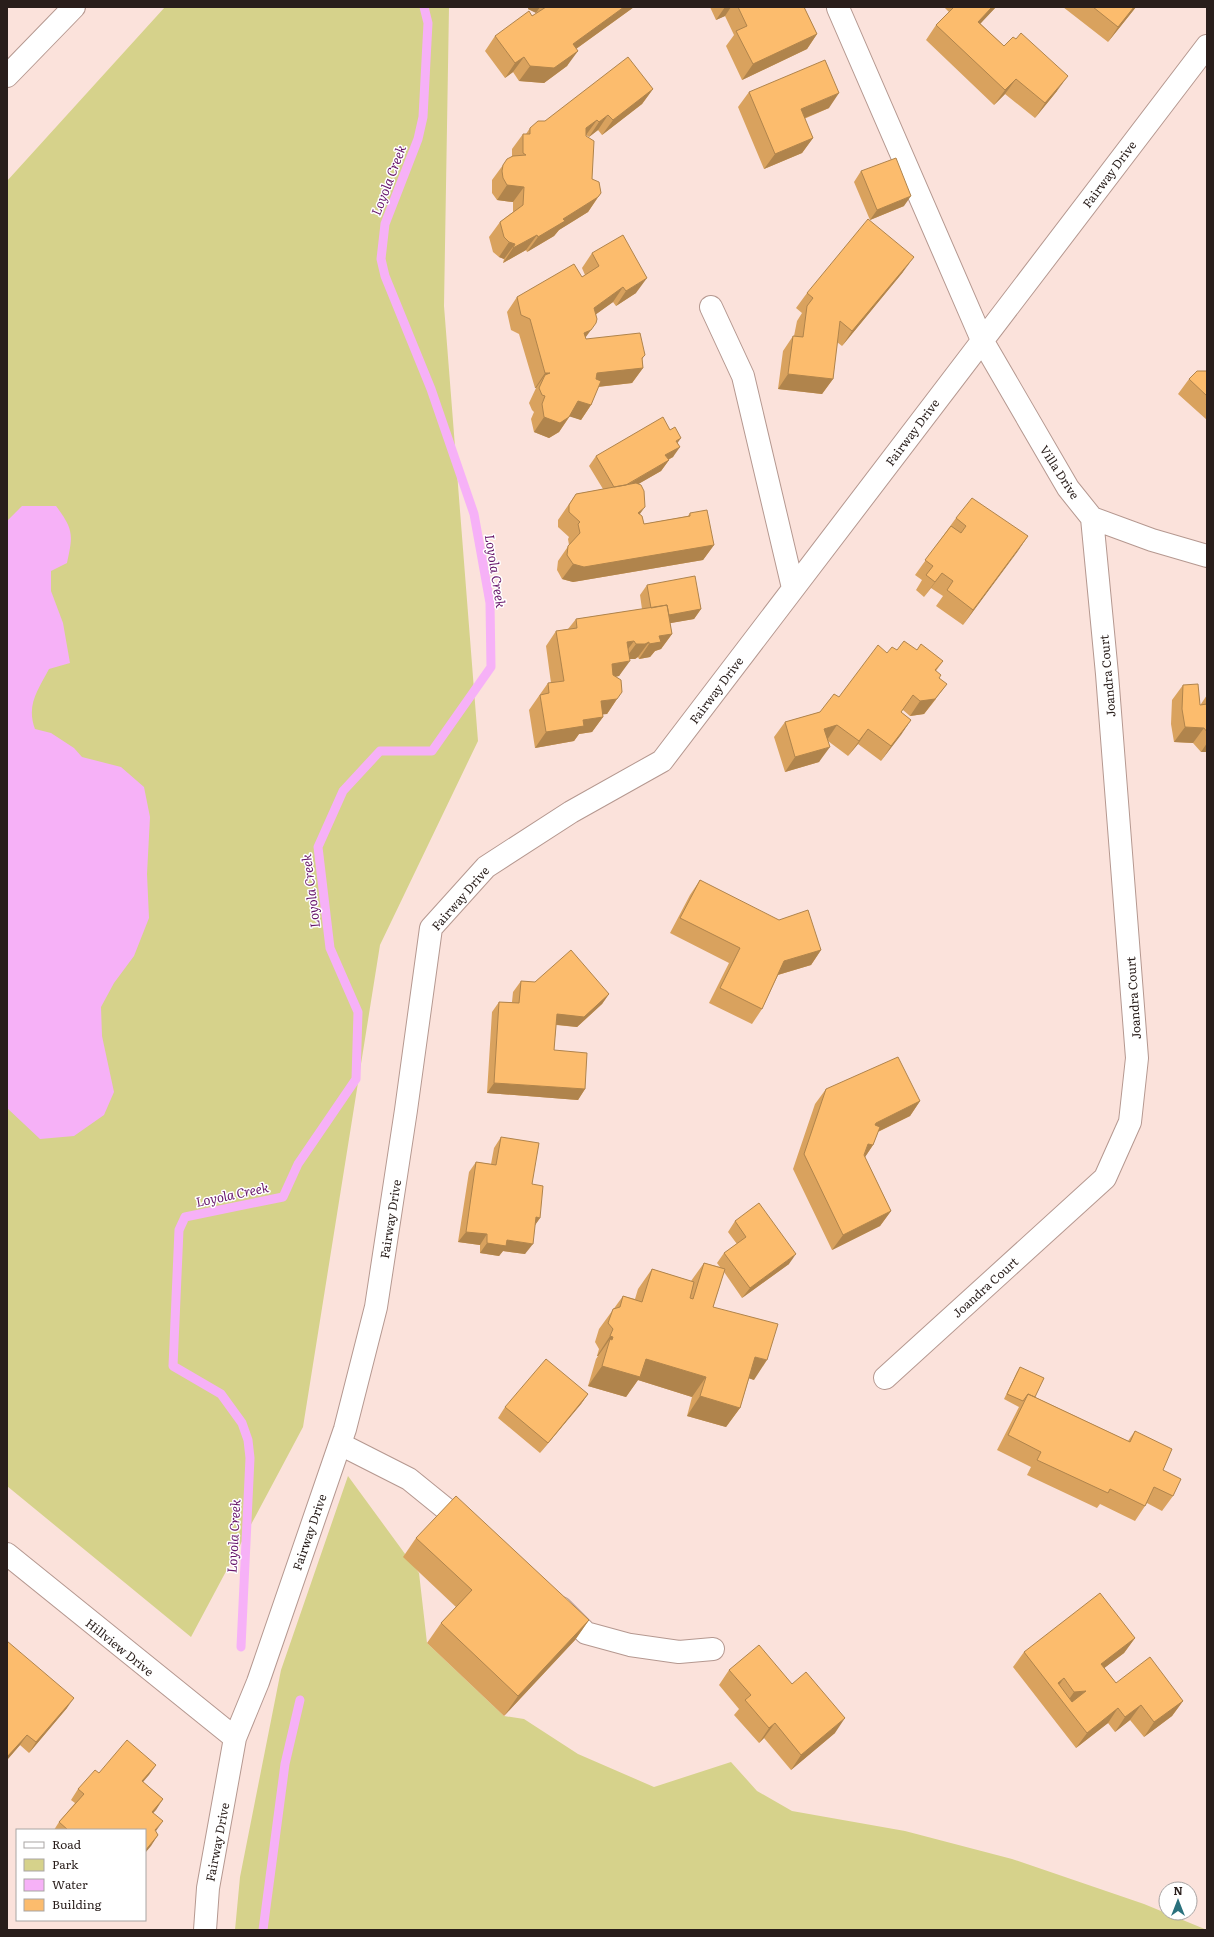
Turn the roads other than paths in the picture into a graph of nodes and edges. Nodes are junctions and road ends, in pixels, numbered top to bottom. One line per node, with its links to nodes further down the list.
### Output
1 (74, 7): 4 (street)
2 (838, 8): 6 (street, Villa Drive)
3 (1207, 46): 6 (street, Fairway Drive)
4 (7, 76)
5 (711, 307): 9 (street)
6 (982, 340): 7 (street, Villa Drive); 9 (street, Fairway Drive)
7 (1092, 518): 8 (street); 10 (street, Joandra Court)
8 (1207, 556)
9 (793, 588): 11 (street, Fairway Drive)
10 (885, 1378)
11 (340, 1444): 12 (street); 16 (street, Fairway Drive)
12 (482, 1538)
13 (7, 1554): 16 (street, Hillview Drive)
14 (547, 1594): 15 (street)
15 (713, 1650)
16 (235, 1738): 17 (street, Fairway Drive)
17 (205, 1930)

